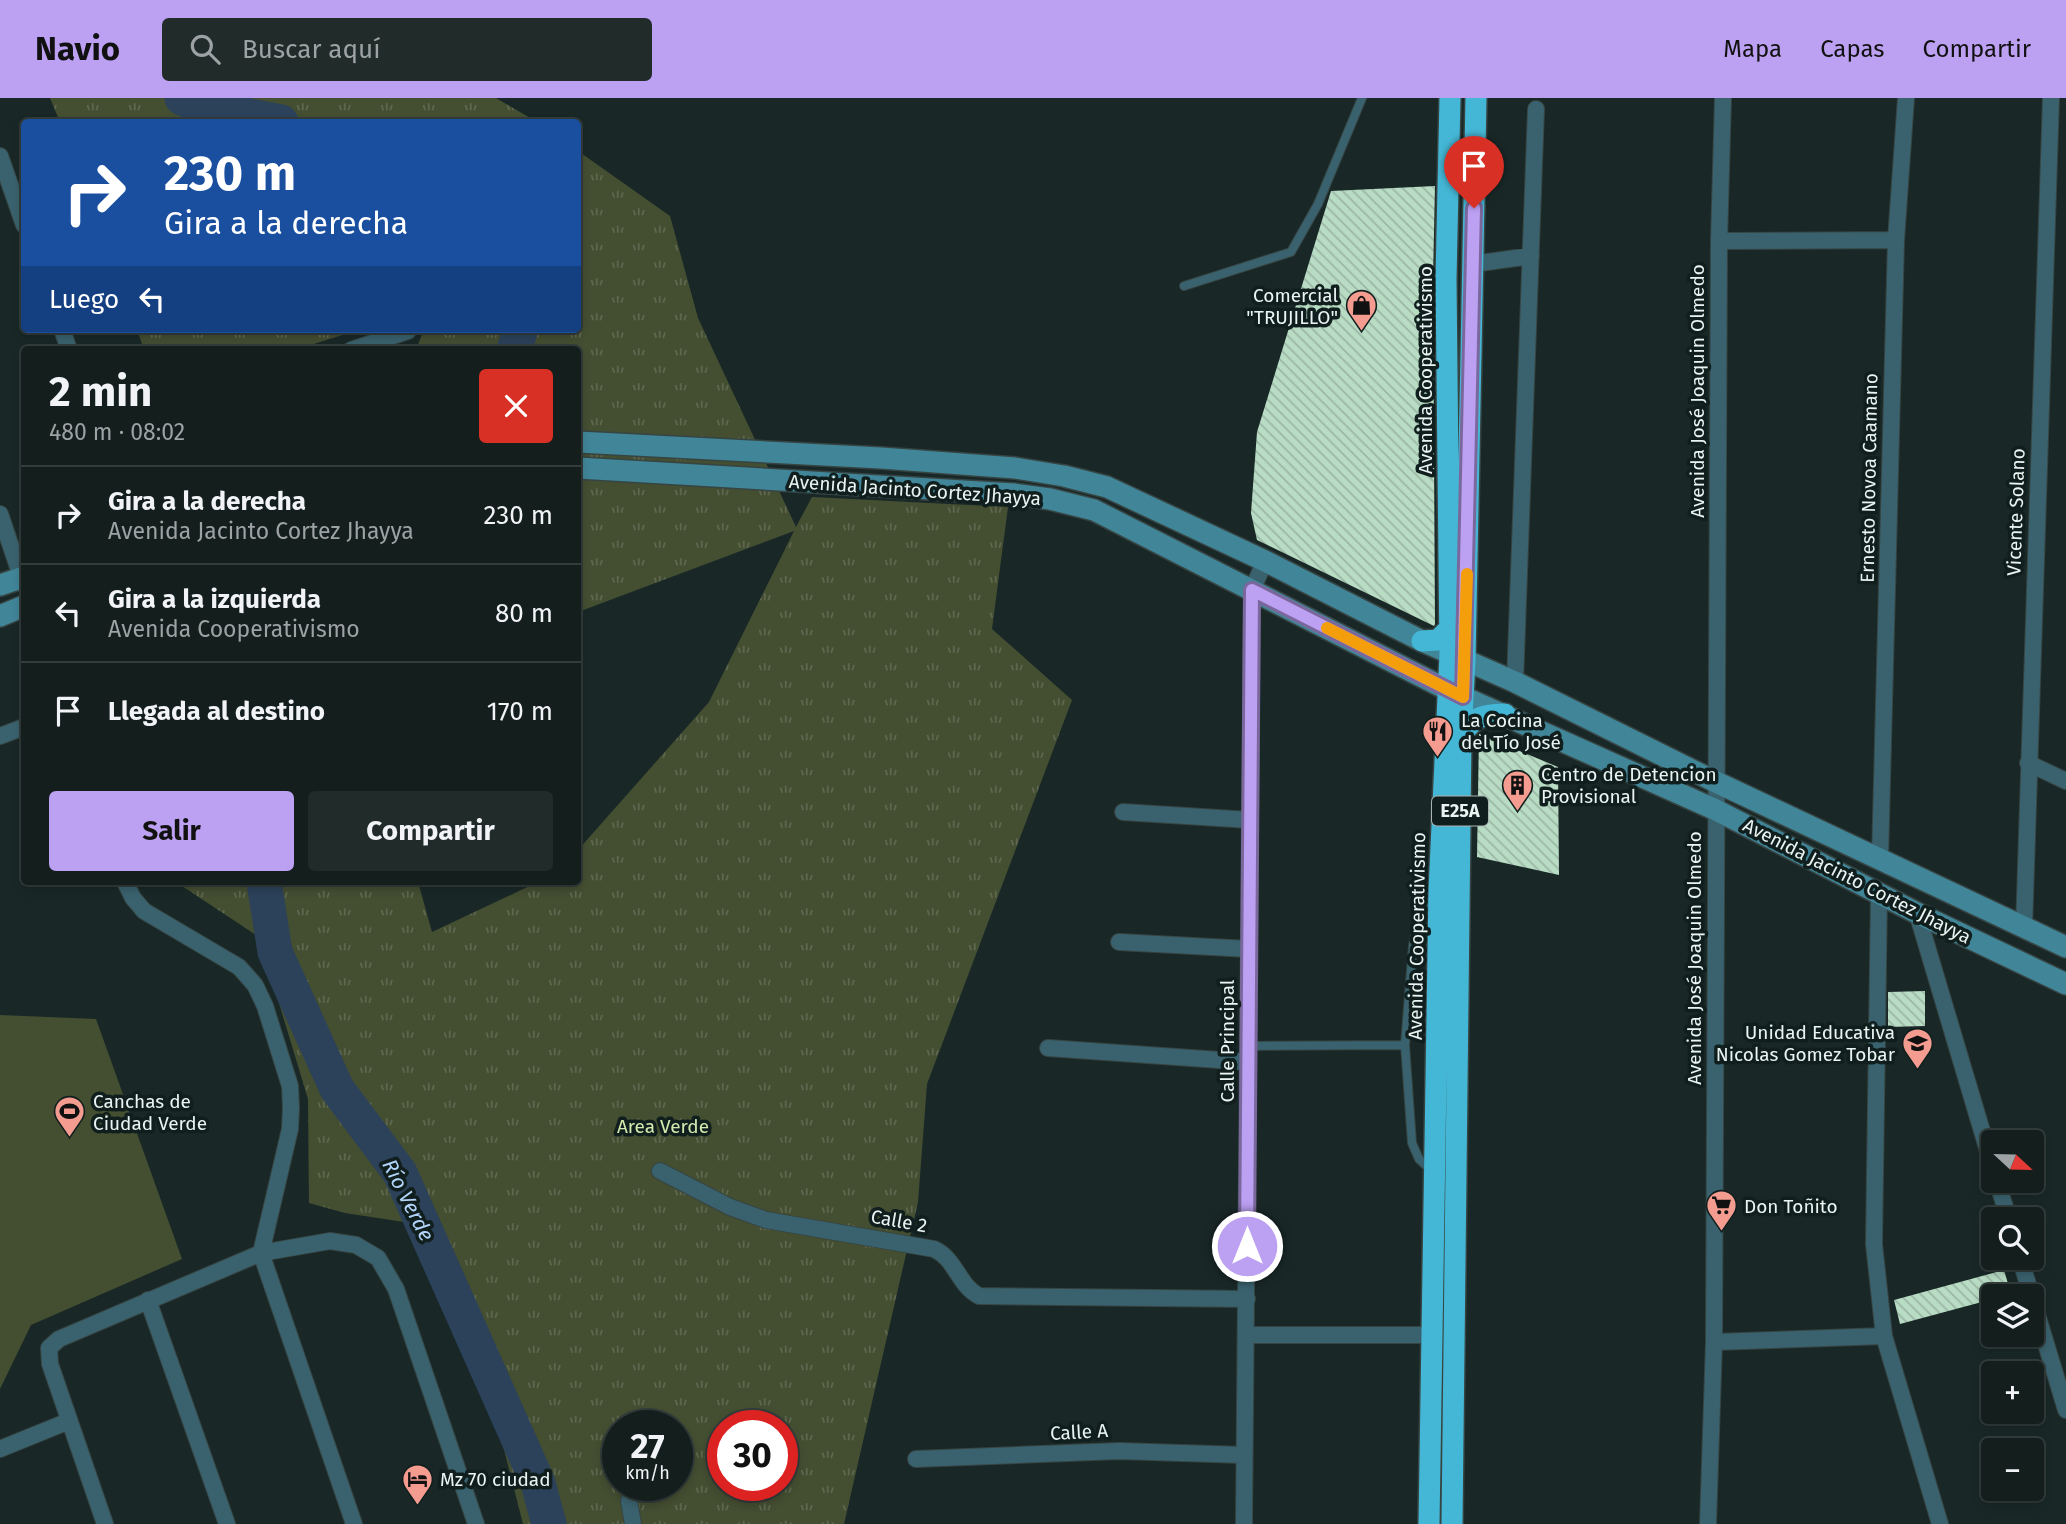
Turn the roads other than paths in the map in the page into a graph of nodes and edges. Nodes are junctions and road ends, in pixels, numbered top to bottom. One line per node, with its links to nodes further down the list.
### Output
1 (1362, 98): 14 (lane)
2 (1450, 98): 27 (highway, Avenida Cooperativismo / E25A)
3 (1476, 98): 13 (highway, Avenida Cooperativismo / E25A)
4 (1723, 98): 11 (street, Avenida José Joaquin Olmedo)
5 (1906, 98): 10 (street, Ernesto Novoa Caamano)
6 (2051, 98): 36 (street, Vicente Solano)
7 (1536, 109): 12 (street)
8 (0, 156): 9 (street)
9 (21, 216)
10 (1896, 240): 11 (street); 42 (street, Ernesto Novoa Caamano)
11 (1719, 241): 38 (street, Avenida José Joaquin Olmedo)
12 (1531, 257): 13 (street); 30 (street)
13 (1473, 264): 29 (highway, Avenida Cooperativismo / E25A)
14 (1184, 286)
15 (402, 333): 16 (street)
16 (363, 346)
17 (581, 442): 20 (street, Avenida Jacinto Cortez Jhayya)
18 (581, 468): 24 (street, Avenida Jacinto Cortez Jhayya)
19 (0, 514): 21 (street)
20 (1265, 561): 24 (street, Calle Principal); 28 (street, Avenida Jacinto Cortez Jhayya)
21 (21, 572)
22 (21, 581): 23 (street)
23 (0, 585)
24 (1252, 590): 31 (street, Avenida Jacinto Cortez Jhayya); 41 (street, Calle Principal)
25 (21, 607): 26 (street)
26 (0, 615)
27 (1450, 628): 28 (highway); 29 (highway, Avenida Cooperativismo / E25A)
28 (1422, 641): 29 (street, Avenida Jacinto Cortez Jhayya)
29 (1457, 657): 30 (street, Avenida Jacinto Cortez Jhayya); 31 (highway, Avenida Cooperativismo / E25A)
30 (1515, 682): 38 (street, Avenida Jacinto Cortez Jhayya)
31 (1456, 694): 32 (street, Avenida Jacinto Cortez Jhayya); 34 (highway, Avenida Cooperativismo / E25A); 44 (highway, Avenida Cooperativismo / E25A)
32 (1505, 714): 34 (highway); 39 (street, Avenida Jacinto Cortez Jhayya)
33 (21, 728): 35 (street)
34 (1461, 735): 79 (highway, Avenida Cooperativismo / E25A)
35 (0, 736)
36 (2028, 763): 37 (street); 47 (street, Vicente Solano)
37 (2066, 781)
38 (1716, 782): 39 (street, Avenida José Joaquin Olmedo); 42 (street, Avenida Jacinto Cortez Jhayya)
39 (1716, 810): 45 (street, Avenida Jacinto Cortez Jhayya); 65 (street, Avenida José Joaquin Olmedo)
40 (1123, 812): 41 (street)
41 (1250, 820): 50 (street, Calle Principal)
42 (1880, 859): 47 (street, Avenida Jacinto Cortez Jhayya)
43 (126, 885): 58 (street)
44 (1439, 890): 52 (lane); 57 (highway, Avenida Cooperativismo / E25A)
45 (1879, 894): 46 (street, Avenida Jacinto Cortez Jhayya); 64 (street)
46 (1917, 914): 51 (street, Avenida Jacinto Cortez Jhayya); 55 (street)
47 (2024, 928): 49 (street, Avenida Jacinto Cortez Jhayya)
48 (1119, 942): 50 (street)
49 (2066, 947)
50 (1249, 948): 54 (street, Calle Principal)
51 (2066, 984)
52 (1405, 1045): 54 (lane); 57 (lane)
53 (1048, 1048): 54 (street)
54 (1248, 1054): 60 (street, Calle Principal)
55 (1982, 1130)
56 (660, 1171): 60 (street, Calle 2)
57 (1435, 1175): 63 (highway, Avenida Cooperativismo / E25A)
58 (261, 1253): 61 (street); 74 (street); 75 (street)
59 (2024, 1270): 66 (street)
60 (1247, 1299): 62 (street, Calle Principal)
61 (148, 1300): 67 (street); 73 (street)
62 (1246, 1335): 63 (street); 69 (street, Calle Principal)
63 (1431, 1335): 78 (highway, Avenida Cooperativismo / E25A)
64 (1884, 1336): 65 (street); 81 (street)
65 (1714, 1342): 80 (street, Avenida José Joaquin Olmedo)
66 (2066, 1410)
67 (69, 1421): 68 (street); 72 (street)
68 (0, 1449)
69 (1244, 1455): 70 (street, Calle A); 77 (street, Calle Principal)
70 (916, 1459)
71 (629, 1501): 76 (street)
72 (105, 1524)
73 (227, 1524)
74 (354, 1524)
75 (476, 1524)
76 (634, 1524)
77 (1244, 1524)
78 (1429, 1524)
79 (1452, 1524)
80 (1708, 1524)
81 (1940, 1524)

